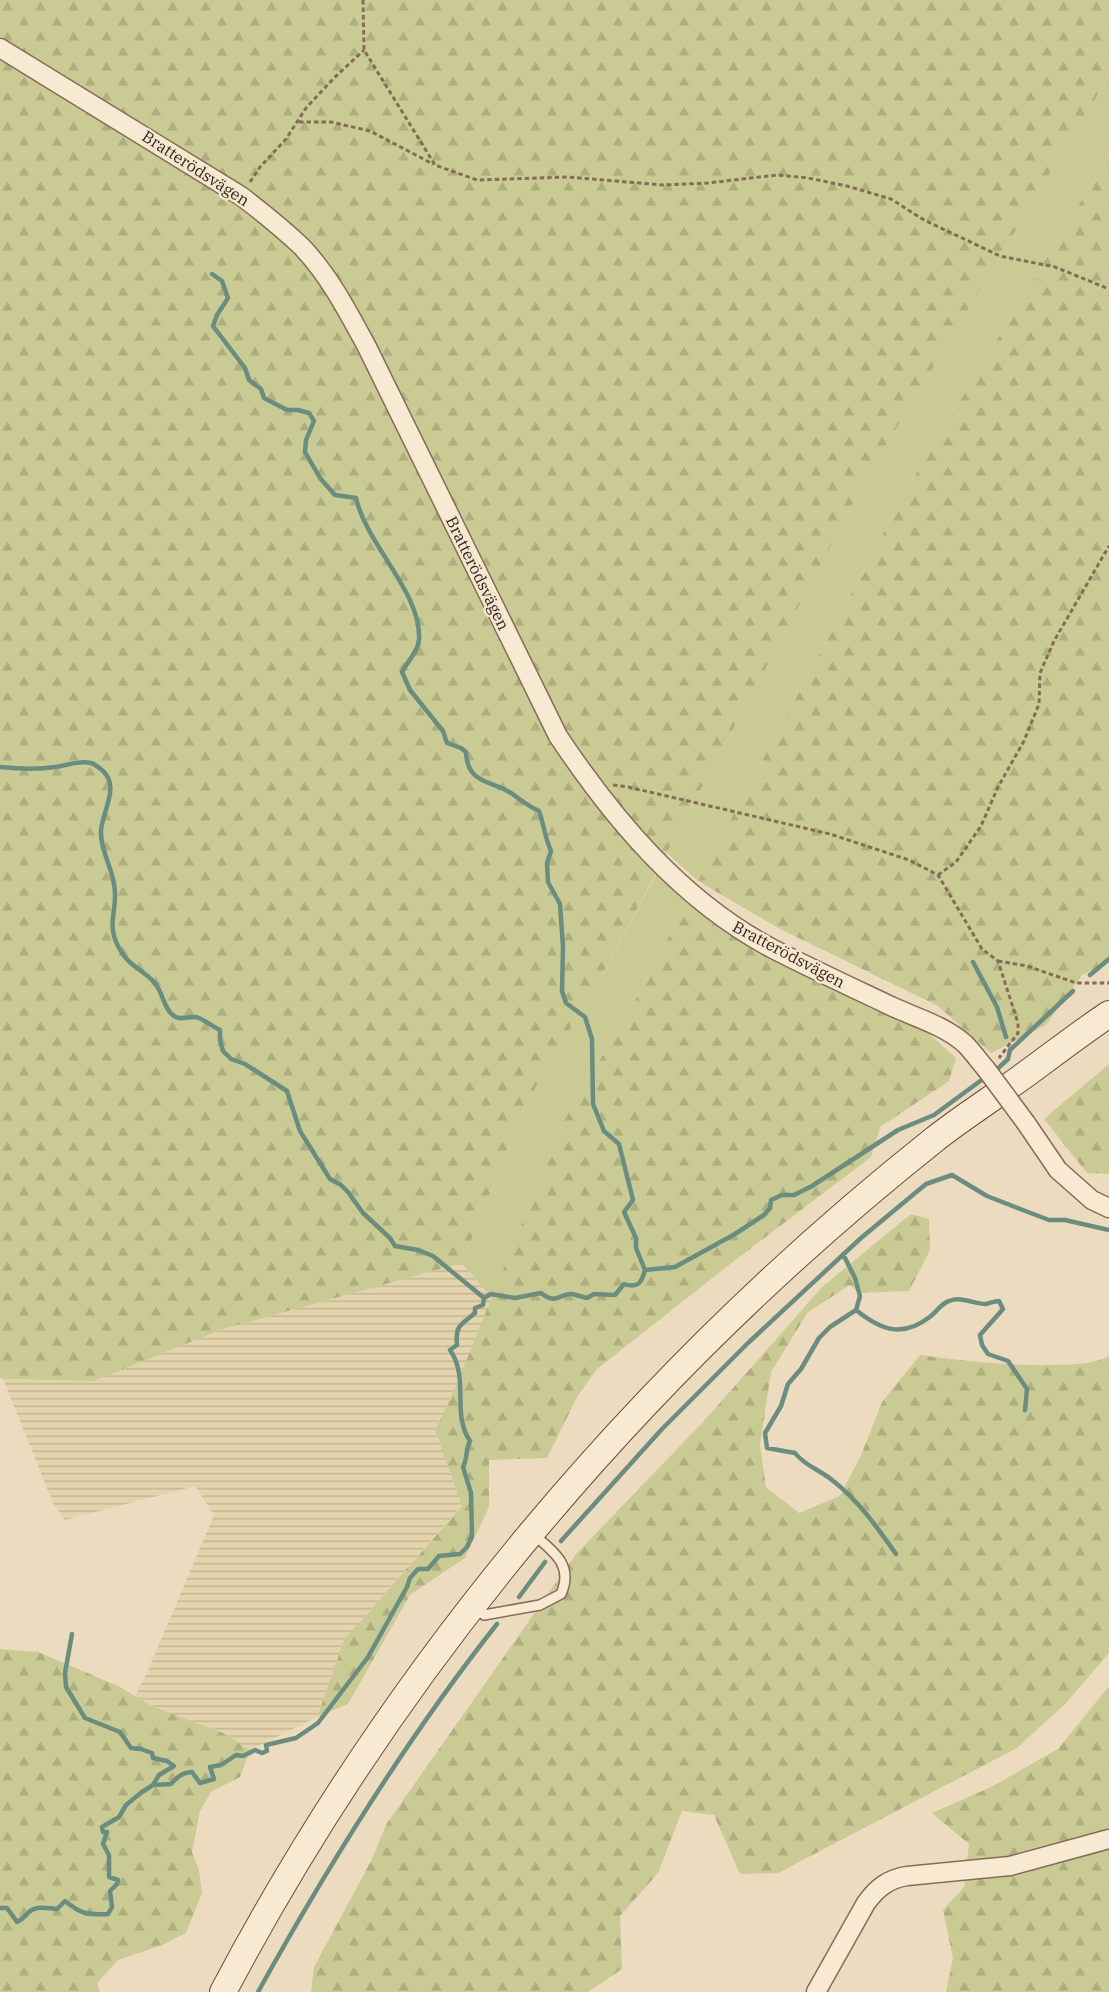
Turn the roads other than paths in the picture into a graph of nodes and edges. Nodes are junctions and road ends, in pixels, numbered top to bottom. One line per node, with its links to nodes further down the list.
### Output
1 (0, 48): 4 (street, Bratterödsvägen, bridge)
2 (1109, 1014): 5 (main road)
3 (1109, 1034): 5 (main road)
4 (1109, 1208)
5 (537, 1537): 6 (main road); 6 (lane); 8 (main road)
6 (484, 1615): 9 (main road)
7 (1109, 1839): 10 (street)
8 (223, 1992)
9 (241, 1992)
10 (816, 1992)

